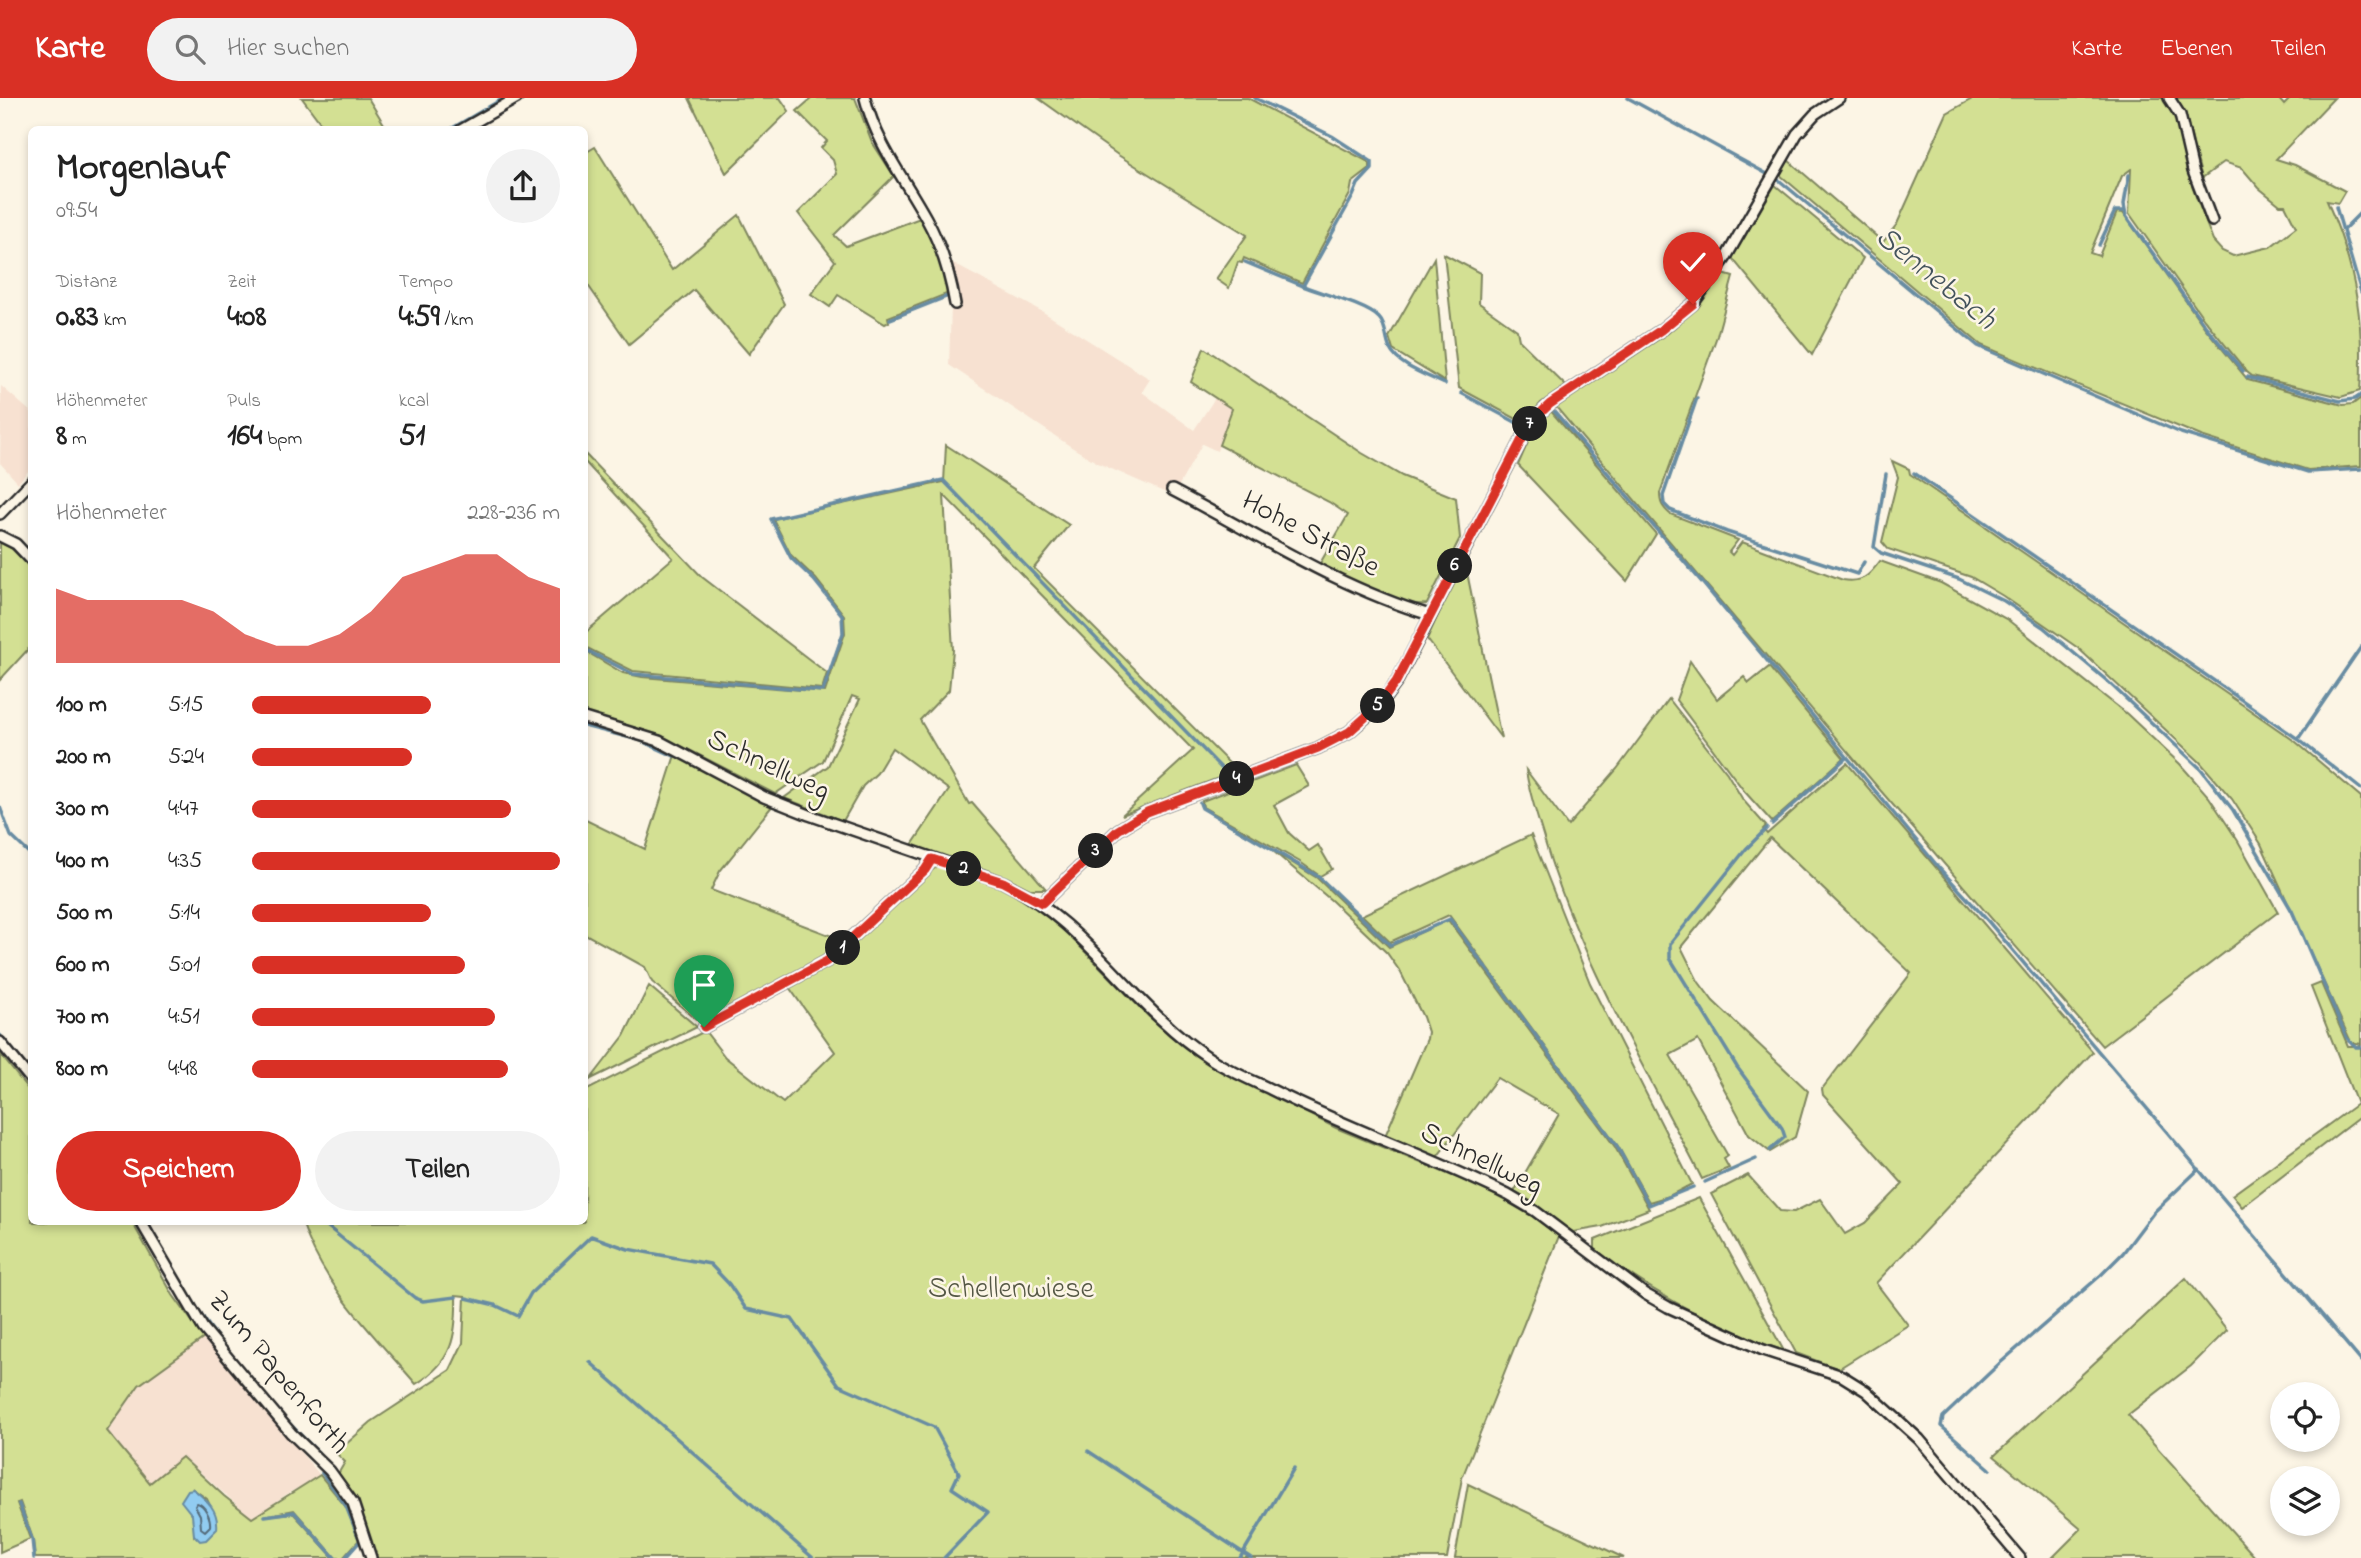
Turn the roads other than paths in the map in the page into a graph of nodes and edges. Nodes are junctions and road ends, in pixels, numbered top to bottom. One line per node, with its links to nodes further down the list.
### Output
1 (517, 98): 6 (street)
2 (865, 98): 8 (street)
3 (1839, 98): 5 (street)
4 (2169, 98): 7 (street)
5 (1825, 101): 14 (street)
6 (468, 126)
7 (2212, 221)
8 (956, 304)
9 (28, 485): 11 (street)
10 (1171, 490): 14 (street, Hohe Straße)
11 (0, 514)
12 (0, 536): 13 (street)
13 (28, 557)
14 (1430, 615): 17 (street)
15 (588, 719): 16 (street, Schnellweg)
16 (932, 859): 17 (street, Schnellweg); 18 (street)
17 (1042, 903): 23 (street, Schnellweg)
18 (704, 1027)
19 (0, 1042): 20 (street)
20 (28, 1076)
21 (143, 1225): 22 (street, Zum Papenforth)
22 (371, 1558)
23 (2020, 1558)

